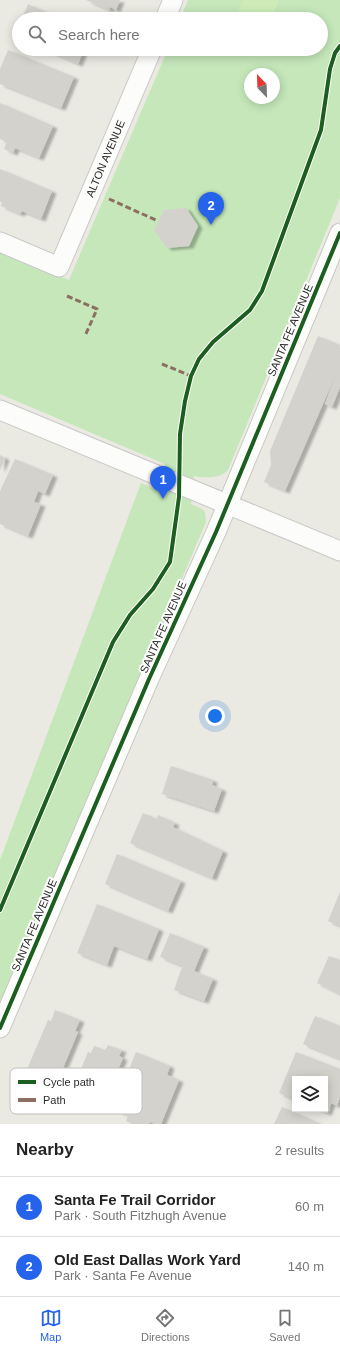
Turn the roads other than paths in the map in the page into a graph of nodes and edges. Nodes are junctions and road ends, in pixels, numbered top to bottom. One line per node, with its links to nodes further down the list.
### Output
1 (173, 0): 2 (street)
2 (168, 12)
3 (149, 56): 5 (street, ALTON AVENUE)
4 (340, 233): 7 (street, SANTA FE AVENUE)
5 (0, 242)
6 (0, 410): 7 (street)
7 (228, 504): 8 (street); 9 (street, SANTA FE AVENUE)
8 (340, 552)
9 (0, 1028)

